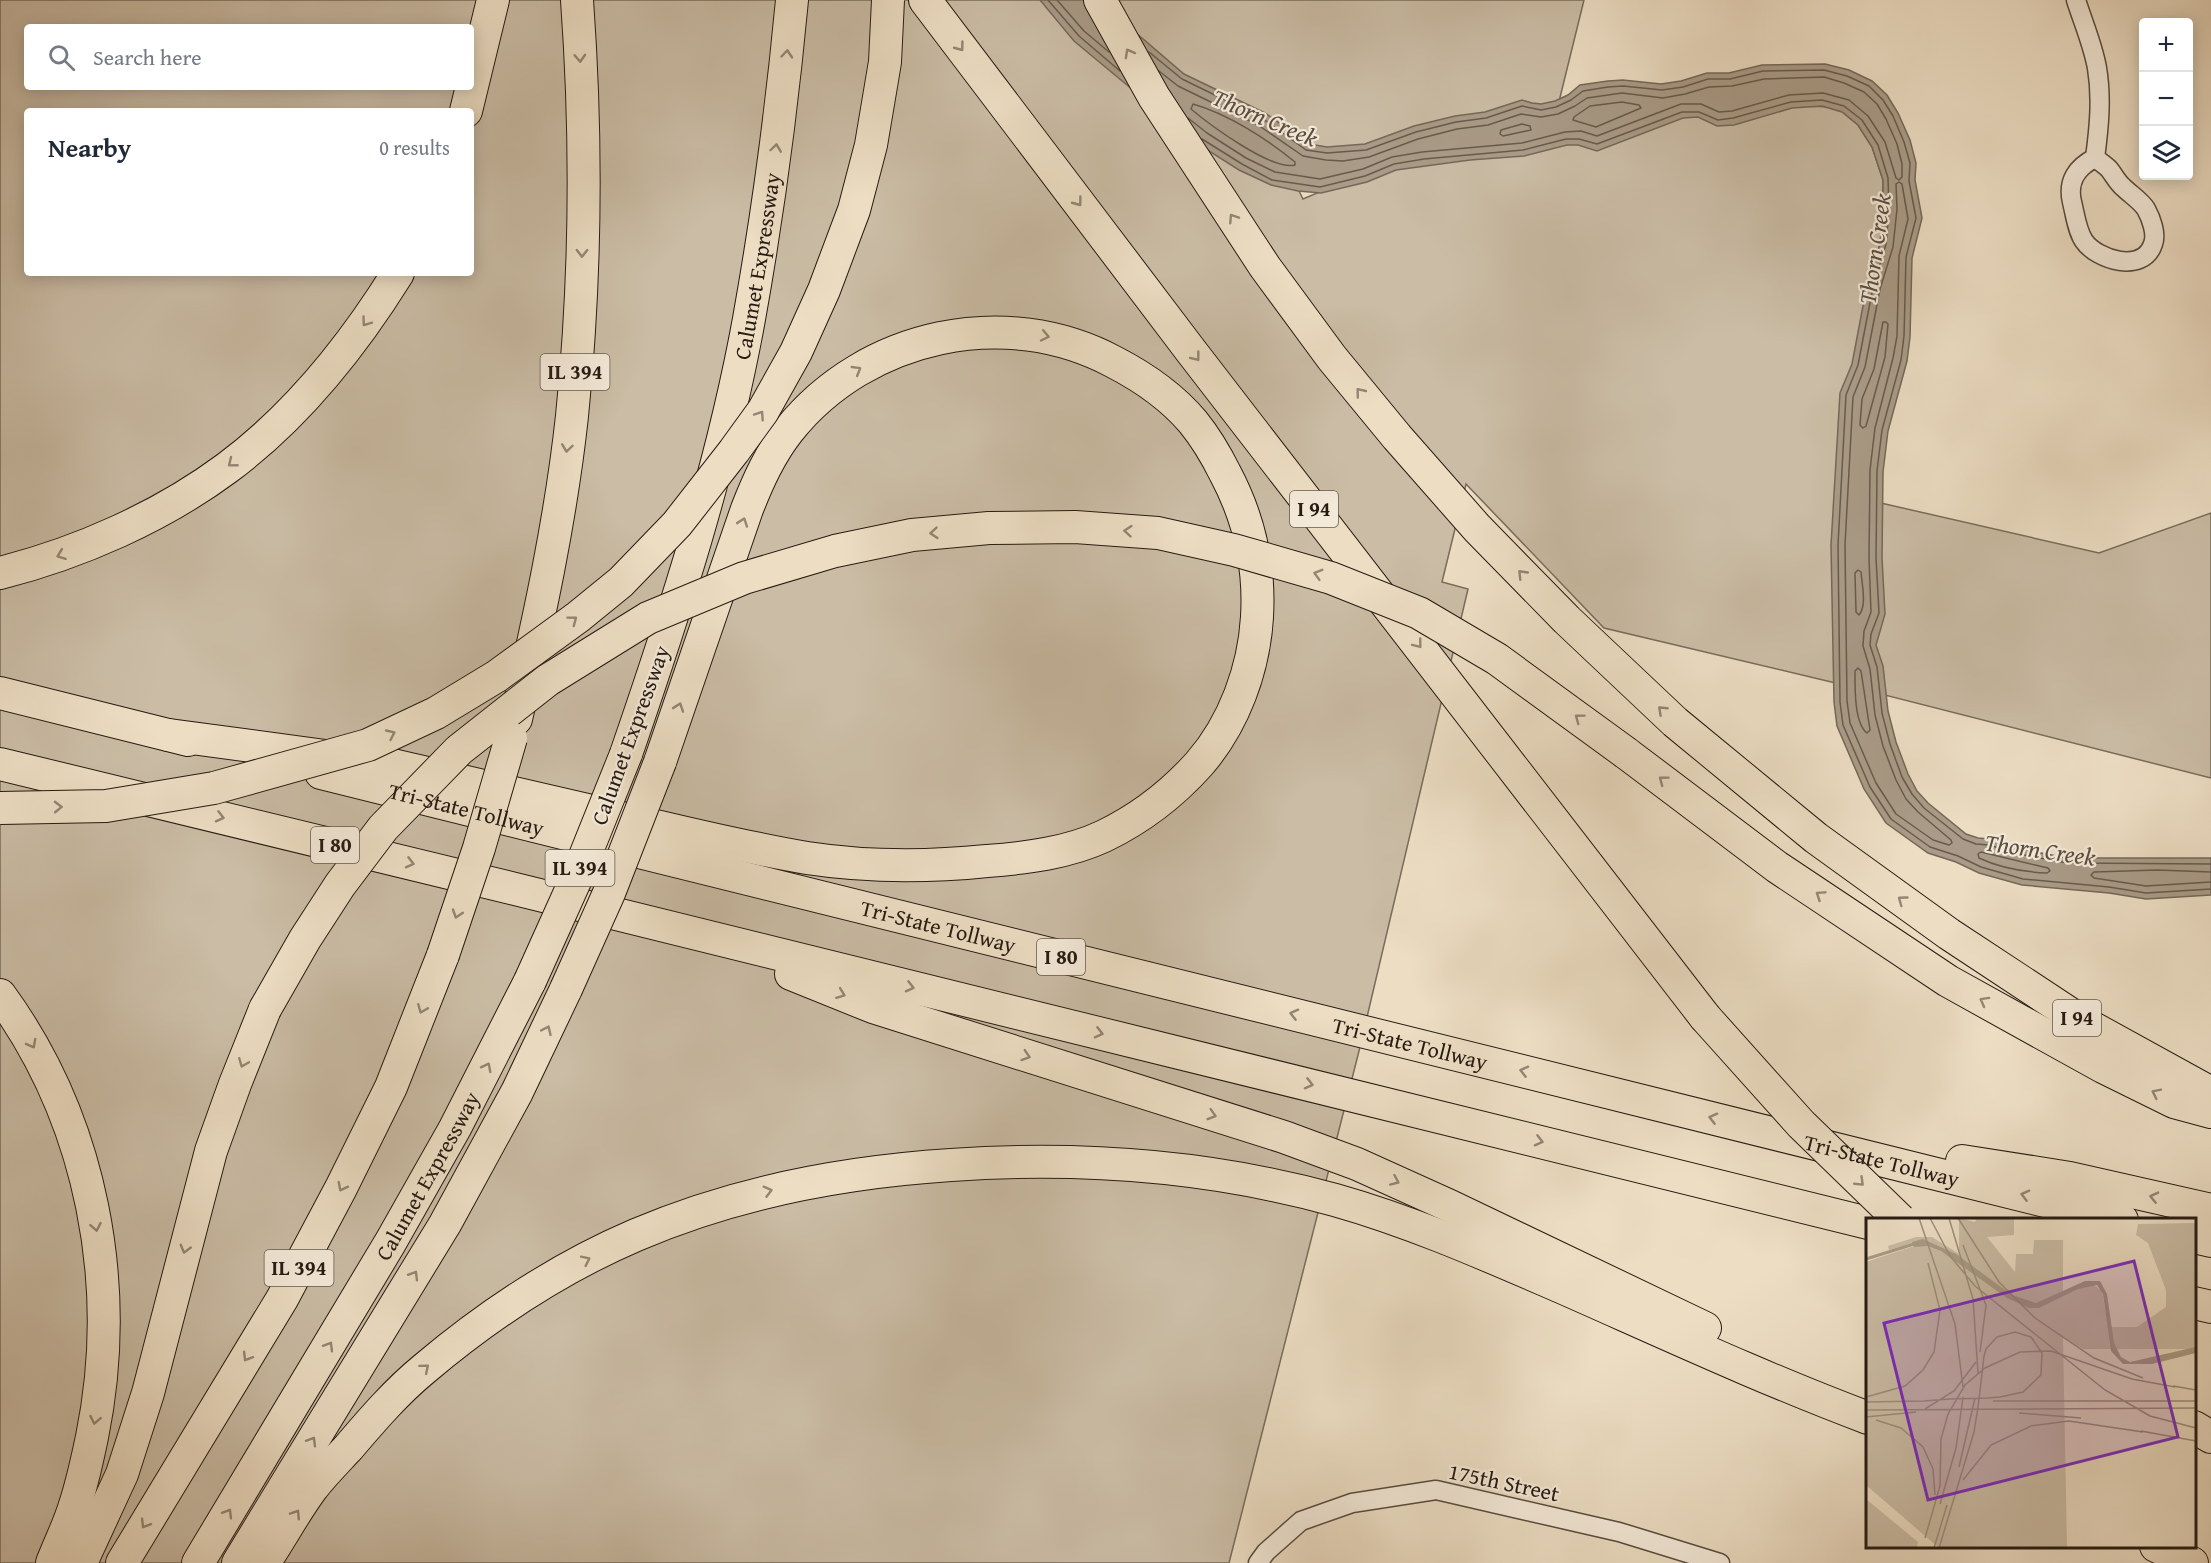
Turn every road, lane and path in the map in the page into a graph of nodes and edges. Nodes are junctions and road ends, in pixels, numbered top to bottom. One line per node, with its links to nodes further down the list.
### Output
1 (493, 0): 8 (highway)
2 (577, 0): 38 (highway, IL 394, one-way to 38, bridge)
3 (792, 0): 39 (highway, Calumet Expressway / IL 394, one-way to 3, bridge)
4 (888, 0): 17 (highway, one-way to 4, bridge)
5 (925, 0): 24 (highway, I 94, one-way to 24, bridge)
6 (1100, 0): 20 (highway, I 94, one-way to 6)
7 (2076, 0): 11 (street)
8 (474, 78)
9 (471, 90): 10 (highway)
10 (467, 108)
11 (2095, 158): 11 (street)
12 (396, 276): 13 (highway, one-way to 13)
13 (0, 573)
14 (0, 693): 15 (highway, Tri-State Tollway / I 80)
15 (169, 735): 22 (highway, Tri-State Tollway / I 80, one-way to 15); 40 (highway, one-way to 15, bridge)
16 (0, 764): 18 (highway, I 80, one-way to 18)
17 (0, 808)
18 (670, 927): 26 (highway, I 80, one-way to 26); 31 (highway, one-way to 31)
19 (0, 994): 36 (highway, one-way to 36)
20 (2211, 1093)
21 (2211, 1112): 37 (highway, one-way to 37, bridge)
22 (1761, 1130): 23 (highway, one-way to 22); 25 (highway, Tri-State Tollway / I 80, one-way to 22)
23 (2211, 1210)
24 (1898, 1218)
25 (2114, 1218)
26 (1866, 1223)
27 (2196, 1237): 28 (highway)
28 (2211, 1241)
29 (2196, 1303): 30 (highway)
30 (2211, 1307)
31 (1866, 1407)
32 (1866, 1417): 41 (highway, one-way to 32)
33 (2196, 1428): 34 (highway)
34 (2211, 1436)
35 (2160, 1548): 44 (highway)
36 (52, 1563)
37 (81, 1563)
38 (122, 1563)
39 (198, 1563)
40 (238, 1563)
41 (264, 1563)
42 (1258, 1563): 43 (street, 175th Street)
43 (1720, 1563)
44 (2192, 1563)

